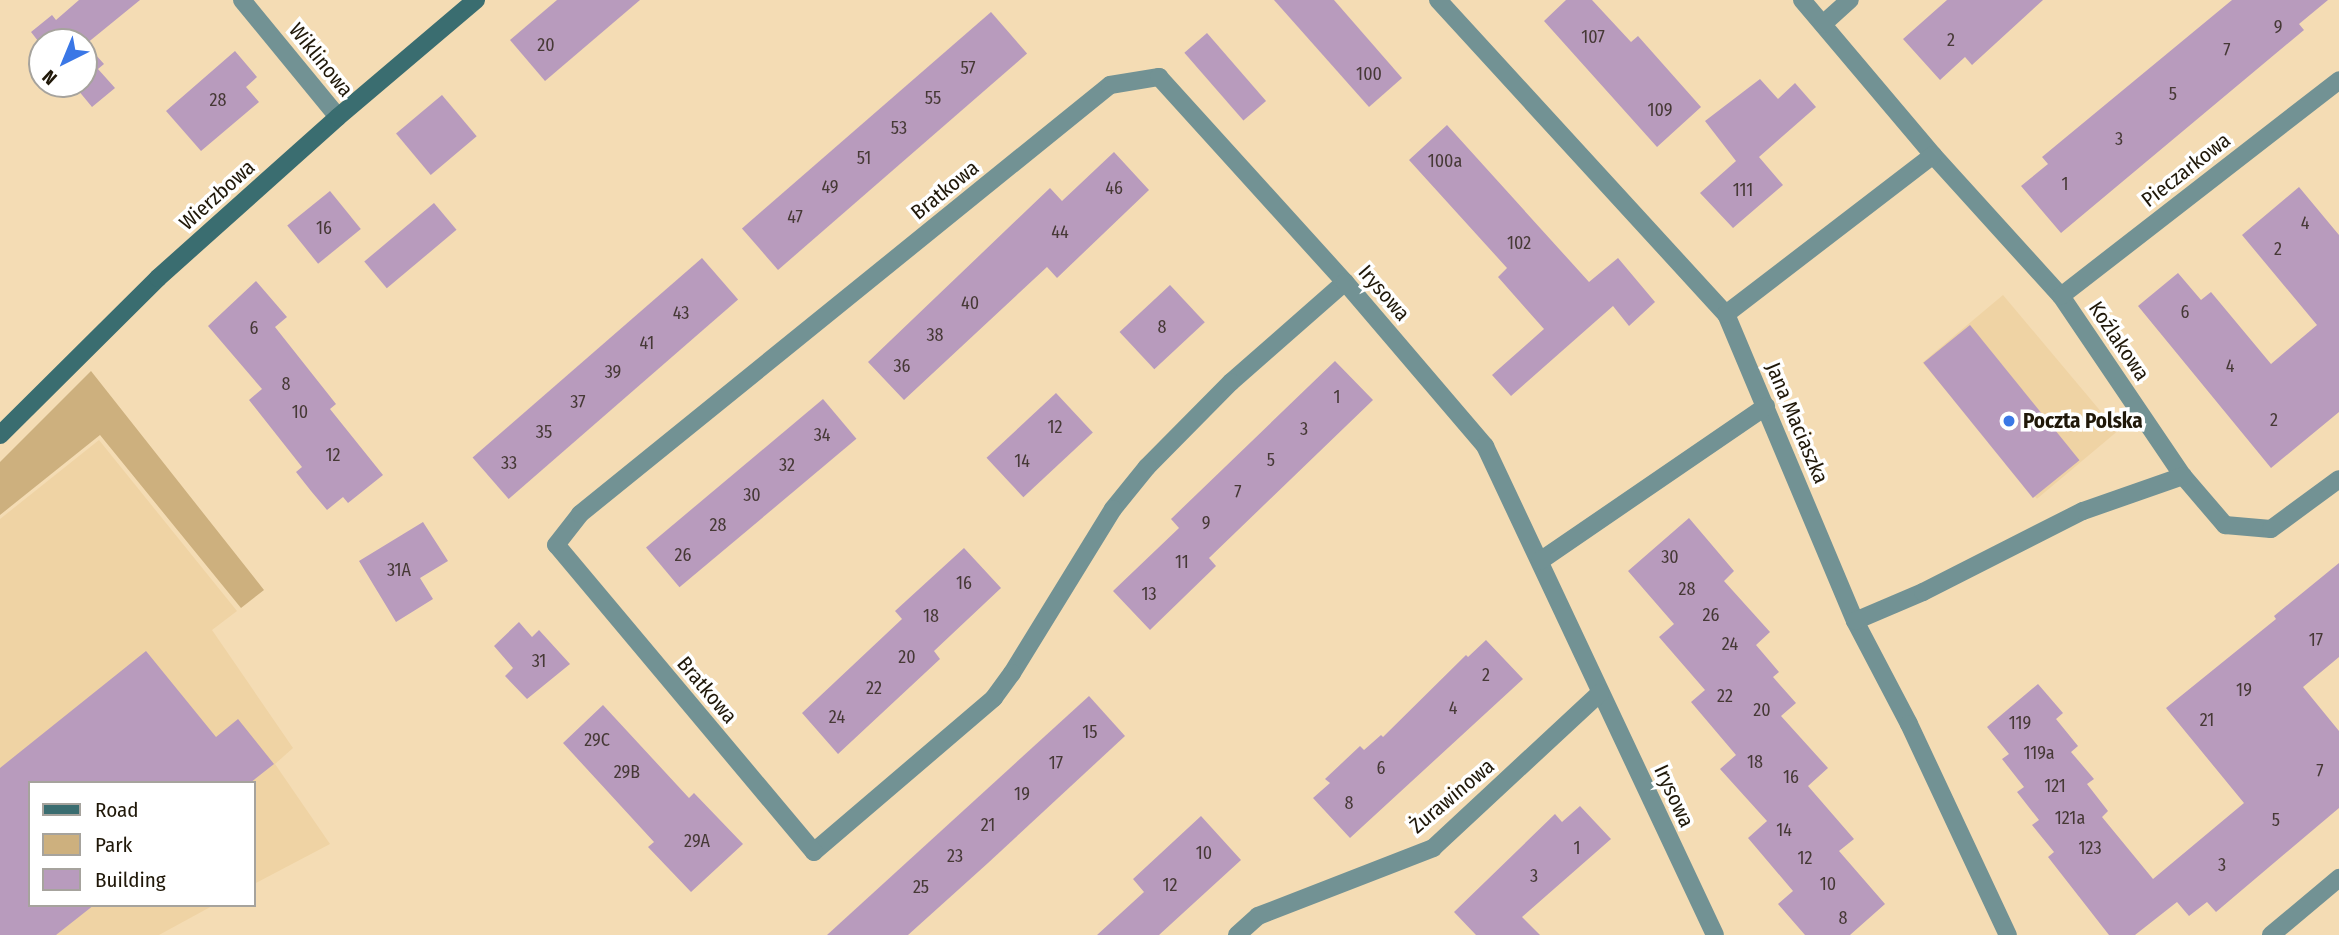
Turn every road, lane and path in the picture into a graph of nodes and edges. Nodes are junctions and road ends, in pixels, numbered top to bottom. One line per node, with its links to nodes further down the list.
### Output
1 (242, 0): 9 (street, Wiklinowa)
2 (476, 0): 9 (street, Wierzbowa)
3 (1438, 0): 13 (street, Jana Maciaszka)
4 (1802, 0): 6 (street, Koźlakowa)
5 (1850, 0): 6 (street)
6 (1823, 23): 10 (street, Koźlakowa)
7 (1159, 77): 11 (street, Irysowa); 11 (street, Bratkowa)
8 (2339, 80): 12 (street, Pieczarkowa)
9 (338, 117): 15 (street, Wierzbowa)
10 (1933, 155): 12 (street, Koźlakowa); 13 (street)
11 (1345, 282): 18 (street, Irysowa)
12 (2061, 296): 16 (street, Koźlakowa)
13 (1726, 314): 14 (street, Jana Maciaszka)
14 (1766, 406): 18 (street); 19 (street, Jana Maciaszka)
15 (0, 435)
16 (2183, 476): 17 (street, Koźlakowa); 19 (street)
17 (2339, 479)
18 (1540, 561): 20 (street, Irysowa)
19 (1855, 621): 24 (street, Jana Maciaszka)
20 (1600, 693): 22 (street, Żurawinowa); 23 (street, Irysowa)
21 (2339, 878): 25 (street)
22 (1237, 935)
23 (1715, 935)
24 (2008, 935)
25 (2271, 935)

